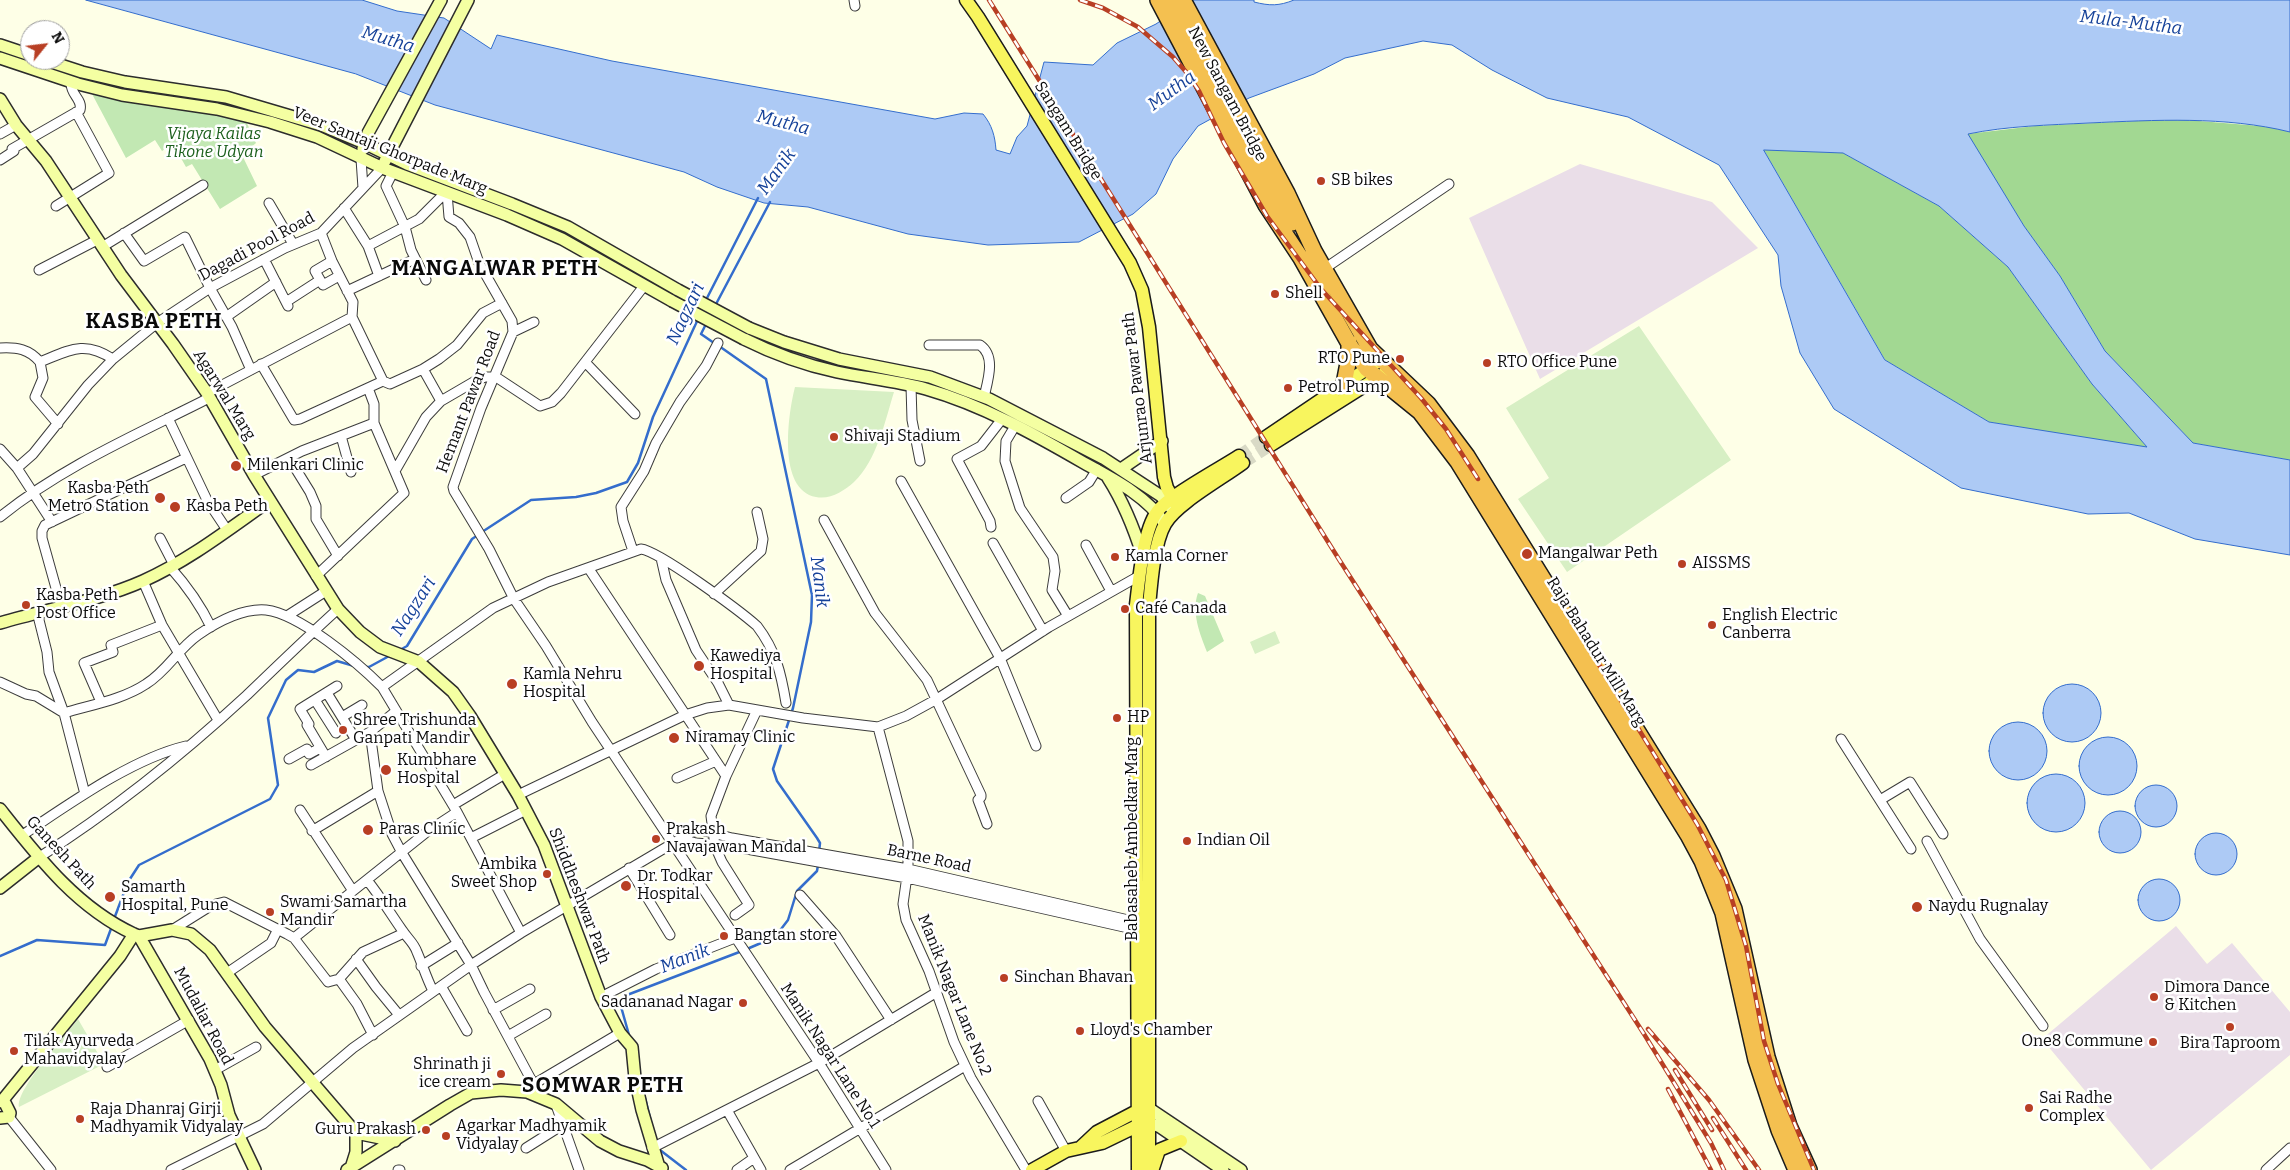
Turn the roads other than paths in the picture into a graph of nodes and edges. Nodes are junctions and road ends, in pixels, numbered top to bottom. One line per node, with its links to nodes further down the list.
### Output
1 (440, 0): 17 (main road)
2 (468, 0): 19 (main road)
3 (966, 0): 42 (main road, Sangam Bridge)
4 (1158, 0): 28 (highway, New Sangam Bridge)
5 (1170, 0): 28 (highway, New Sangam Bridge)
6 (1183, 0): 28 (highway, New Sangam Bridge)
7 (0, 44): 8 (main road)
8 (20, 51)
9 (0, 58): 12 (main road, Veer Santaji Ghorpade Marg)
10 (70, 68): 11 (main road, Veer Santaji Ghorpade Marg)
11 (82, 72): 12 (main road); 17 (main road, Veer Santaji Ghorpade Marg)
12 (74, 83): 14 (street); 20 (main road, Veer Santaji Ghorpade Marg)
13 (0, 99): 15 (main road, Agarwal Marg)
14 (76, 112): 18 (street); 27 (street)
15 (16, 125): 16 (street); 18 (main road, Agarwal Marg)
16 (0, 134)
17 (366, 138): 19 (main road, Veer Santaji Ghorpade Marg); 20 (main road)
18 (28, 139): 21 (street); 27 (main road, Agarwal Marg)
19 (390, 150): 22 (main road); 50 (main road, Veer Santaji Ghorpade Marg)
20 (361, 158): 22 (main road, Veer Santaji Ghorpade Marg); 25 (street)
21 (0, 160)
22 (387, 170): 25 (street, Dagadi Pool Road); 26 (main road, Veer Santaji Ghorpade Marg); 33 (street)
23 (1449, 184): 43 (street)
24 (203, 185): 34 (street)
25 (363, 188): 31 (street, Dagadi Pool Road)
26 (446, 193): 33 (street); 51 (main road, Veer Santaji Ghorpade Marg); 55 (street, Hemant Pawar Road)
27 (71, 198): 30 (street); 36 (main road, Agarwal Marg)
28 (1276, 199): 32 (highway, Raja Bahadur Mill Marg); 43 (highway, Raja Bahadur Mill Marg)
29 (269, 203): 37 (street)
30 (56, 206)
31 (344, 208): 35 (street, Dagadi Pool Road); 38 (street)
32 (1286, 224): 43 (highway, Raja Bahadur Mill Marg); 61 (highway, Raja Bahadur Mill Marg)
33 (405, 227): 38 (street); 40 (street)
34 (124, 233): 36 (street); 52 (street)
35 (321, 234): 37 (street, Dagadi Pool Road); 41 (street)
36 (100, 243): 44 (street); 59 (main road, Agarwal Marg)
37 (293, 244): 39 (street, Dagadi Pool Road)
38 (368, 246): 46 (street)
39 (264, 259): 49 (street); 52 (street, Dagadi Pool Road)
40 (415, 259): 46 (street); 48 (street)
41 (332, 261): 45 (street); 47 (street)
42 (1130, 263): 89 (main road, Arjunrao Pawar Path)
43 (1324, 269): 72 (highway, Raja Bahadur Mill Marg)
44 (39, 270)
45 (339, 276): 47 (street); 53 (street)
46 (379, 276): 53 (street)
47 (320, 280): 49 (street)
48 (426, 280)
49 (276, 282): 56 (street)
50 (665, 282): 54 (main road); 65 (main road, Veer Santaji Ghorpade Marg, bridge)
51 (644, 286): 54 (main road, Veer Santaji Ghorpade Marg); 69 (street)
52 (210, 288): 56 (street); 59 (street, Dagadi Pool Road)
53 (347, 291): 57 (street)
54 (658, 293): 68 (main road, Veer Santaji Ghorpade Marg, bridge)
55 (502, 303): 60 (street, Hemant Pawar Road); 71 (street)
56 (226, 317): 73 (street)
57 (352, 317): 70 (street); 75 (street)
58 (534, 322): 60 (street)
59 (157, 323): 66 (street, Dagadi Pool Road); 79 (main road, Agarwal Marg)
60 (513, 332): 74 (street, Hemant Pawar Road)
61 (1349, 342): 72 (highway, Raja Bahadur Mill Marg); 76 (highway)
62 (929, 345): 80 (street)
63 (716, 346): 117 (street)
64 (0, 348): 67 (street)
65 (809, 350): 68 (main road); 80 (main road, Veer Santaji Ghorpade Marg)
66 (113, 359): 67 (street); 86 (street, Dagadi Pool Road)
67 (40, 362): 86 (street)
68 (806, 362): 77 (main road, Veer Santaji Ghorpade Marg)
69 (586, 363): 74 (street); 82 (street)
70 (260, 364): 73 (street); 78 (street)
71 (423, 369): 75 (street); 81 (street)
72 (1379, 369): 76 (main road); 76 (main road); 140 (highway, Raja Bahadur Mill Marg)
73 (251, 370): 79 (street)
74 (496, 377): 81 (street); 129 (street, Hemant Pawar Road)
75 (383, 381): 78 (street)
76 (1344, 384)
77 (911, 386): 84 (main road, Veer Santaji Ghorpade Marg); 94 (street)
78 (368, 388): 85 (street)
79 (208, 395): 83 (street); 100 (main road, Agarwal Marg)
80 (984, 397): 96 (main road, Veer Santaji Ghorpade Marg)
81 (441, 401): 97 (street)
82 (635, 414)
83 (168, 418): 91 (street); 102 (street)
84 (1002, 419): 87 (main road, Veer Santaji Ghorpade Marg); 112 (street)
85 (374, 423): 88 (street); 97 (street)
86 (58, 424): 95 (street, Dagadi Pool Road)
87 (1016, 426): 99 (main road, Veer Santaji Ghorpade Marg); 134 (street)
88 (341, 436): 92 (street); 98 (street)
89 (1162, 441): 96 (main road); 105 (main road, Arjunrao Pawar Path)
90 (0, 449): 95 (street)
91 (186, 458): 110 (street); 113 (street)
92 (289, 458): 100 (street); 118 (street)
93 (1241, 460): 105 (main road)
94 (920, 461)
95 (17, 468): 102 (street)
96 (1121, 470): 105 (main road, Veer Santaji Ghorpade Marg)
97 (395, 471): 118 (street)
98 (352, 472)
99 (1101, 472): 103 (street); 107 (main road, Veer Santaji Ghorpade Marg); 119 (main road)
100 (254, 475): 104 (main road, Agarwal Marg)
101 (901, 481): 142 (street)
102 (31, 493): 108 (street); 110 (street)
103 (1066, 498)
104 (269, 501): 113 (main road); 123 (main road, Agarwal Marg)
105 (1175, 502): 107 (main road); 111 (main road, Babasaheb Ambedkar Marg)
106 (757, 512): 128 (street)
107 (1157, 512): 111 (main road, Veer Santaji Ghorpade Marg); 119 (main road, Babasaheb Ambedkar Marg)
108 (0, 517)
109 (824, 520): 148 (street)
110 (52, 522): 130 (street)
111 (1165, 524): 247 (main road, Babasaheb Ambedkar Marg)
112 (991, 527)
113 (226, 530): 121 (main road)
114 (160, 538): 121 (street)
115 (993, 543): 138 (street)
116 (1086, 544): 127 (street)
117 (633, 551): 120 (street); 122 (street)
118 (338, 556): 123 (street)
119 (1143, 557): 124 (main road, Babasaheb Ambedkar Marg)
120 (661, 558): 128 (street); 153 (street)
121 (172, 566): 125 (main road); 137 (street)
122 (589, 569): 129 (street); 157 (street)
123 (316, 576): 126 (main road, Agarwal Marg)
124 (1140, 576): 127 (street); 206 (main road, Babasaheb Ambedkar Marg)
125 (143, 581): 130 (main road); 136 (street)
126 (326, 591): 131 (main road, Agarwal Marg); 133 (street)
127 (1112, 591): 134 (street)
128 (714, 594): 151 (street)
129 (514, 599): 143 (street); 168 (street, Hemant Pawar Road)
130 (61, 606): 132 (main road)
131 (338, 609): 139 (street); 143 (main road, Agarwal Marg)
132 (37, 612): 135 (main road); 156 (street)
133 (287, 616): 137 (street); 139 (street)
134 (1068, 616): 138 (street)
135 (0, 623)
136 (162, 624): 141 (street); 150 (street)
137 (211, 627): 141 (street)
138 (1043, 631): 142 (street)
139 (312, 632): 146 (street); 159 (street)
140 (1579, 647): 279 (highway, Raja Bahadur Mill Marg); 280 (highway, Raja Bahadur Mill Marg)
141 (178, 654): 150 (street); 159 (street)
142 (1000, 658): 148 (street); 166 (street)
143 (416, 661): 146 (street); 173 (main road, Shiddheshwar Path)
144 (0, 682): 156 (street)
145 (337, 686): 147 (street)
146 (382, 687): 155 (street)
147 (327, 692): 149 (street); 158 (street)
148 (937, 699): 160 (street); 184 (street)
149 (315, 700): 162 (street); 167 (street)
150 (101, 702): 156 (street)
151 (786, 703)
152 (362, 705): 158 (street)
153 (729, 705): 154 (street); 157 (street)
154 (757, 710): 160 (street); 174 (street)
155 (395, 712): 161 (street); 181 (street)
156 (64, 714): 177 (street)
157 (686, 715): 168 (street); 171 (street)
158 (342, 717): 163 (street)
159 (218, 720): 165 (street)
160 (878, 727): 199 (street, Manik Nagar Lane No.2)
161 (370, 732): 163 (street); 176 (street)
162 (336, 733)
163 (356, 740): 169 (street)
164 (1841, 740): 179 (street)
165 (189, 745): 177 (street); 196 (street)
166 (1036, 746)
167 (320, 748): 169 (street); 170 (street)
168 (612, 750): 178 (street); 192 (street, Hemant Pawar Road)
169 (326, 757): 172 (street)
170 (289, 759)
171 (716, 761): 174 (street); 175 (street)
172 (311, 765)
173 (506, 774): 178 (main road, Shiddheshwar Path); 181 (street)
174 (726, 776): 186 (street)
175 (677, 778)
176 (378, 791): 185 (street); 195 (street)
177 (85, 794): 188 (street)
178 (518, 795): 183 (main road, Shiddheshwar Path)
179 (1880, 800): 187 (street); 194 (street)
180 (0, 809): 188 (main road, Ganesh Path)
181 (455, 809): 189 (street); 195 (street)
182 (300, 810): 185 (street)
183 (526, 810): 189 (street); 204 (main road, Shiddheshwar Path)
184 (987, 824)
185 (312, 831): 202 (street)
186 (714, 832): 190 (street, Barne Road); 193 (street); 197 (street, Barne Road)
187 (1943, 834)
188 (21, 836): 196 (main road, Ganesh Path)
189 (471, 838): 210 (street)
190 (682, 839): 192 (street, Barne Road); 193 (street, Barne Road)
191 (1927, 841): 230 (street)
192 (672, 843): 198 (street, Barne Road); 214 (street)
193 (715, 846): 197 (street, Barne Road); 205 (street)
194 (1911, 849)
195 (402, 853): 200 (street); 215 (street)
196 (38, 858): 201 (main road); 211 (main road, Ganesh Path)
197 (819, 858): 199 (street, Barne Road)
198 (629, 868): 204 (street, Barne Road); 212 (street)
199 (908, 873): 206 (street, Barne Road); 223 (street, Manik Nagar Lane No.2)
200 (367, 880): 202 (street); 209 (street)
201 (0, 888)
202 (353, 890): 213 (street)
203 (800, 895): 229 (street)
204 (568, 905): 210 (street, Barne Road); 224 (main road, Shiddheshwar Path)
205 (735, 915)
206 (1137, 926): 247 (main road, Babasaheb Ambedkar Marg)
207 (172, 930): 208 (street); 211 (main road); 219 (main road)
208 (278, 930): 213 (street); 219 (street)
209 (404, 933): 216 (street); 218 (street)
210 (520, 933): 217 (street, Barne Road)
211 (134, 934): 228 (main road, Mudaliar Road); 243 (main road)
212 (670, 935)
213 (294, 938): 220 (street)
214 (738, 941): 224 (street); 236 (street, Manik Nagar Lane No.1)
215 (458, 943): 217 (street); 218 (street)
216 (356, 959): 220 (street); 227 (street)
217 (471, 965): 221 (street, Barne Road); 225 (street)
218 (421, 966): 221 (street)
219 (227, 973): 240 (main road)
220 (338, 979): 233 (street)
221 (437, 989): 227 (street, Barne Road); 231 (street)
222 (530, 989): 225 (street)
223 (937, 992): 229 (street); 237 (street, Manik Nagar Lane No.2)
224 (601, 997): 232 (main road, Shiddheshwar Path)
225 (493, 1010): 234 (street)
226 (546, 1014): 234 (street)
227 (399, 1015): 233 (street, Barne Road)
228 (188, 1020): 238 (street); 239 (main road, Mudaliar Road)
229 (891, 1020): 236 (street)
230 (2043, 1026)
231 (468, 1031)
232 (620, 1033): 241 (street); 257 (main road, Shiddheshwar Path)
233 (372, 1035): 240 (street, Barne Road)
234 (508, 1036): 241 (street)
235 (256, 1047): 239 (street)
236 (819, 1063): 246 (street); 252 (street, Manik Nagar Lane No.1)
237 (965, 1066): 252 (street); 273 (street, Manik Nagar Lane No.2)
238 (107, 1068)
239 (215, 1070): 254 (main road, Mudaliar Road)
240 (313, 1082): 253 (main road); 254 (street, Barne Road)
241 (534, 1084): 242 (street)
242 (541, 1098): 245 (main road); 255 (main road)
243 (1, 1101): 248 (main road)
244 (1038, 1101): 261 (street)
245 (556, 1104): 250 (street); 263 (main road)
246 (728, 1110): 257 (street); 262 (street)
247 (1144, 1110): 249 (main road, Babasaheb Ambedkar Marg); 251 (main road, Babasaheb Ambedkar Marg); 258 (main road); 278 (main road)
248 (4, 1117): 265 (street)
249 (1150, 1123): 251 (main road); 256 (main road); 276 (main road, Babasaheb Ambedkar Marg)
250 (564, 1124): 259 (street); 268 (street)
251 (1137, 1126): 258 (main road); 275 (main road, Babasaheb Ambedkar Marg)
252 (859, 1129): 271 (street); 272 (street, Manik Nagar Lane No.1)
253 (356, 1133): 255 (main road); 264 (main road)
254 (239, 1137): 266 (street, Barne Road); 267 (main road, Mudaliar Road)
255 (395, 1141): 264 (main road)
256 (1181, 1141): 276 (main road); 277 (main road)
257 (657, 1146): 263 (main road, Shiddheshwar Path)
258 (1081, 1147): 261 (main road)
259 (526, 1148)
260 (2290, 1148): 281 (street)
261 (1066, 1151): 274 (main road)
262 (754, 1158): 269 (street); 270 (street)
263 (662, 1168)
264 (349, 1169)
265 (51, 1170)
266 (171, 1170)
267 (255, 1170)
268 (579, 1170)
269 (737, 1170)
270 (761, 1170)
271 (790, 1170)
272 (886, 1170)
273 (1026, 1170)
274 (1032, 1170)
275 (1138, 1170)
276 (1150, 1170)
277 (1223, 1170)
278 (1241, 1170)
279 (1796, 1170)
280 (1809, 1170)
281 (2266, 1170)

